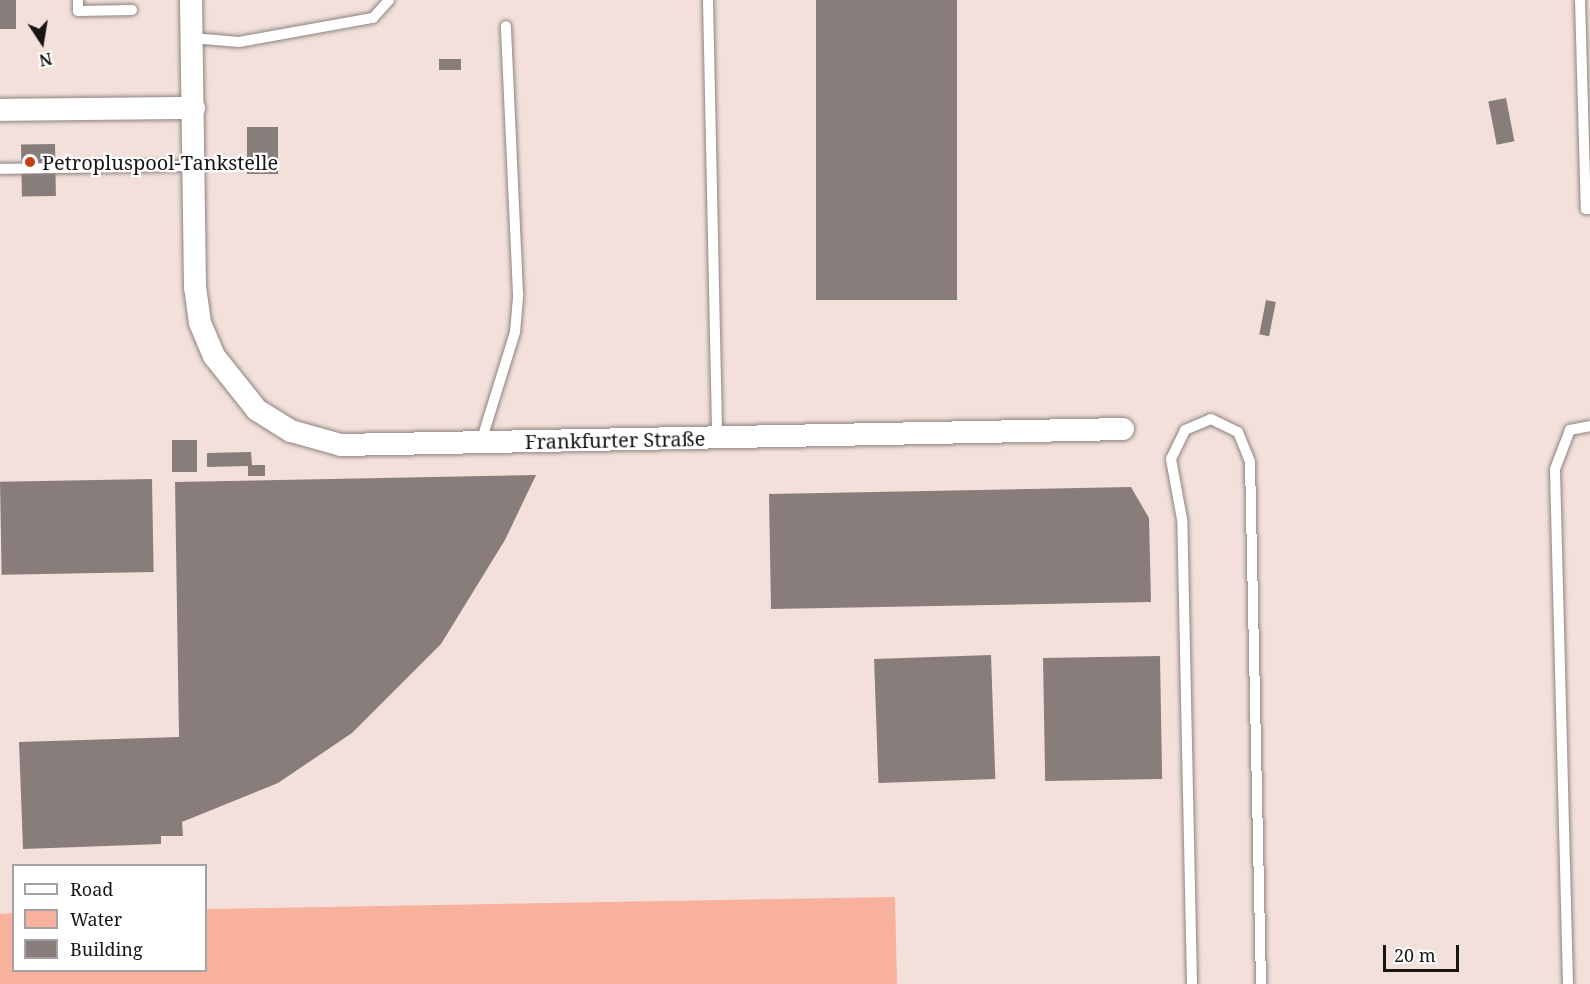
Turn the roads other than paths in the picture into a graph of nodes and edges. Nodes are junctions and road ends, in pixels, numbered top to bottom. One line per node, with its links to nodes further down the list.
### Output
1 (78, 0): 6 (lane)
2 (191, 0): 8 (street, Frankfurter Straße)
3 (389, 0): 8 (lane)
4 (708, 0): 16 (lane)
5 (1580, 0): 13 (lane)
6 (132, 10)
7 (506, 26): 17 (lane)
8 (192, 38): 9 (street, Frankfurter Straße)
9 (194, 108): 10 (street); 11 (street, Frankfurter Straße)
10 (0, 110)
11 (194, 166): 12 (lane); 17 (street, Frankfurter Straße)
12 (0, 170)
13 (1590, 209)
14 (1590, 426): 20 (lane)
15 (1123, 429): 16 (street, Frankfurter Straße)
16 (717, 439): 17 (street, Frankfurter Straße)
17 (481, 442)
18 (1192, 984): 19 (lane)
19 (1261, 984)
20 (1568, 984)

